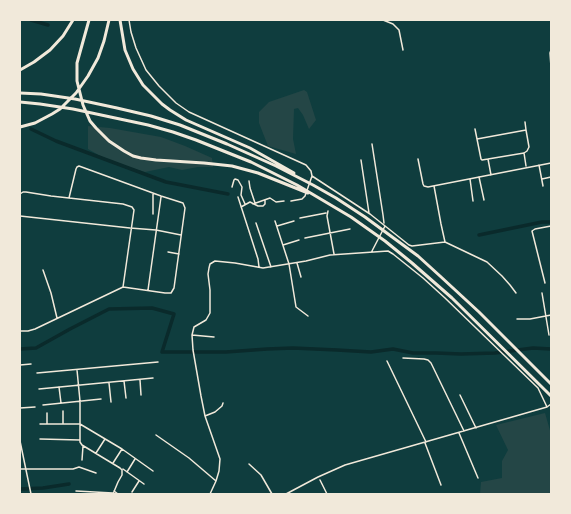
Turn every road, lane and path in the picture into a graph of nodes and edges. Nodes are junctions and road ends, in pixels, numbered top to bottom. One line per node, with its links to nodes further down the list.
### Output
1 (74, 20): 10 (highway)
2 (89, 20): 41 (highway)
3 (108, 20): 14 (highway)
4 (120, 20): 33 (highway)
5 (129, 20): 27 (street)
6 (383, 20): 7 (street)
7 (403, 50)
8 (551, 50): 9 (street)
9 (551, 67)
10 (20, 70)
11 (20, 93): 33 (highway)
12 (20, 102): 41 (highway)
13 (525, 122): 16 (street)
14 (20, 127)
15 (475, 128): 17 (street)
16 (526, 130): 17 (street); 19 (street)
17 (477, 139): 21 (street)
18 (372, 144): 58 (street)
19 (524, 153): 21 (street); 25 (street)
20 (418, 159): 34 (street)
21 (488, 159): 26 (street)
22 (361, 160): 52 (street)
23 (551, 163): 24 (street)
24 (539, 165): 25 (street); 31 (street)
25 (527, 167): 26 (street)
26 (491, 175): 28 (street)
27 (312, 176): 44 (street); 52 (street)
28 (479, 177): 30 (street); 45 (street)
29 (551, 177): 31 (street)
30 (470, 179): 34 (street); 47 (street)
31 (542, 179): 35 (street)
32 (249, 181): 48 (street)
33 (313, 185): 105 (highway)
34 (434, 186): 68 (street)
35 (543, 186)
36 (232, 187): 49 (street)
37 (153, 193): 39 (street); 42 (street); 51 (street)
38 (20, 194): 42 (street)
39 (161, 196): 63 (street); 65 (street)
40 (238, 197): 50 (street)
41 (317, 197): 111 (highway)
42 (69, 198): 61 (street)
43 (265, 199): 46 (street); 48 (street); 48 (street)
44 (291, 200)
45 (484, 200)
46 (284, 201)
47 (473, 201)
48 (254, 203): 49 (street)
49 (245, 204): 50 (street)
50 (241, 207): 76 (street)
51 (153, 214)
52 (370, 214): 58 (street)
53 (20, 216): 61 (street)
54 (300, 218): 64 (street)
55 (275, 221): 59 (street)
56 (294, 221): 59 (street)
57 (256, 223): 77 (street)
58 (384, 225): 68 (street); 70 (street)
59 (277, 226): 69 (street)
60 (551, 226): 80 (street)
61 (130, 228): 63 (street); 81 (street)
62 (350, 229): 64 (street)
63 (156, 230): 65 (street); 82 (street)
64 (330, 232): 66 (street); 73 (street)
65 (181, 236): 72 (street)
66 (305, 238)
67 (299, 240): 69 (street)
68 (445, 242): 83 (street)
69 (283, 245): 75 (street)
70 (372, 251): 73 (street); 120 (street)
71 (168, 252): 72 (street)
72 (178, 254): 82 (street)
73 (334, 254): 74 (street)
74 (297, 263): 75 (street); 79 (street)
75 (289, 264): 77 (street); 86 (street)
76 (258, 267): 77 (street); 91 (street)
77 (271, 267)
78 (43, 270): 88 (street)
79 (301, 277)
80 (545, 283)
81 (123, 287): 82 (street); 88 (street)
82 (148, 290)
83 (516, 293)
84 (542, 293): 87 (street)
85 (551, 315): 87 (street)
86 (308, 316)
87 (546, 316): 89 (street); 92 (street)
88 (57, 318): 90 (street)
89 (517, 319)
90 (20, 331)
91 (192, 335): 93 (street); 125 (street)
92 (549, 335)
93 (214, 337)
94 (403, 358): 131 (street)
95 (387, 361): 138 (street)
96 (158, 362): 99 (street)
97 (31, 364): 98 (street)
98 (20, 365)
99 (77, 370): 100 (street); 106 (street)
100 (37, 373)
101 (154, 378): 102 (street)
102 (140, 380): 103 (street); 109 (street)
103 (124, 381): 104 (street); 112 (street)
104 (109, 382): 106 (street); 115 (street)
105 (551, 384)
106 (78, 385): 107 (street); 114 (street)
107 (59, 387): 108 (street); 116 (street)
108 (39, 389)
109 (141, 395)
110 (460, 395): 130 (street)
111 (551, 396)
112 (126, 398)
113 (101, 399): 114 (street)
114 (80, 401): 116 (street); 129 (street)
115 (111, 402)
116 (61, 403): 119 (street)
117 (223, 403): 125 (street)
118 (551, 404): 120 (street)
119 (43, 405)
120 (547, 407): 130 (street)
121 (20, 408): 122 (street)
122 (35, 408)
123 (63, 411): 128 (street)
124 (47, 412): 127 (street)
125 (205, 416): 155 (street)
126 (40, 424): 127 (street)
127 (47, 424): 128 (street)
128 (62, 424): 129 (street)
129 (80, 424): 134 (street); 136 (street)
130 (476, 428): 131 (street)
131 (464, 431): 132 (street)
132 (459, 433): 138 (street); 153 (street)
133 (156, 435): 155 (street)
134 (105, 438): 140 (street); 141 (street)
135 (40, 439): 136 (street)
136 (80, 440): 139 (street)
137 (20, 441): 148 (street)
138 (425, 442): 152 (street); 157 (street)
139 (83, 446): 141 (street); 143 (street)
140 (122, 449): 142 (street); 144 (street)
141 (96, 454): 144 (street)
142 (136, 458): 149 (street); 150 (street)
143 (82, 460)
144 (113, 464): 146 (street)
145 (249, 464): 164 (street)
146 (120, 468): 150 (street); 161 (street)
147 (20, 469): 148 (street)
148 (26, 469): 151 (street); 160 (street)
149 (153, 471)
150 (127, 472): 154 (street)
151 (96, 473)
152 (319, 478): 165 (street); 166 (street)
153 (478, 478)
154 (139, 481): 156 (street); 159 (street)
155 (216, 481): 163 (street)
156 (144, 484)
157 (441, 486)
158 (76, 491): 161 (street)
159 (132, 492)
160 (31, 493)
161 (113, 493): 162 (street)
162 (118, 494)
163 (210, 494)
164 (272, 494)
165 (286, 494)
166 (327, 494)

